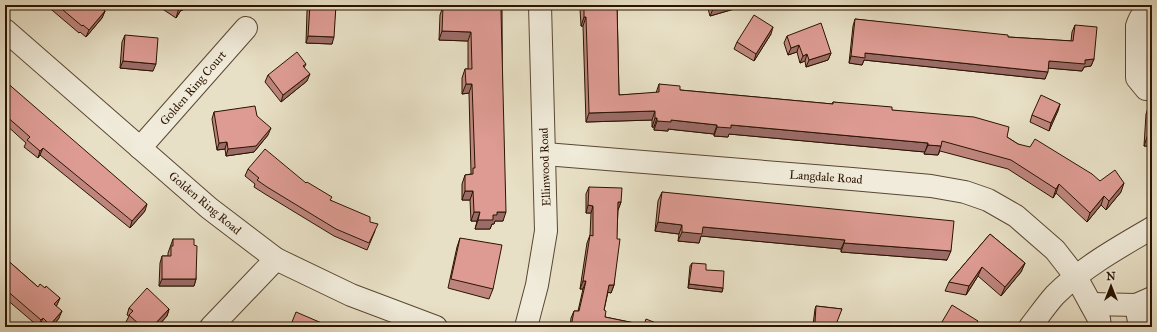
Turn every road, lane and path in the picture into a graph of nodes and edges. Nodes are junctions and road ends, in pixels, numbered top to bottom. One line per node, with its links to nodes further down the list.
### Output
1 (540, 5): 7 (street, Ellinwood Road)
2 (1152, 9): 5 (street)
3 (246, 28): 6 (street, Golden Ring Court)
4 (5, 30): 6 (street, Golden Ring Road)
5 (1152, 89)
6 (140, 148): 9 (street, Golden Ring Road)
7 (545, 154): 10 (street, Langdale Road); 16 (street, Ellinwood Road)
8 (1152, 228): 10 (street)
9 (276, 259): 14 (street); 15 (street, Golden Ring Road)
10 (1076, 277): 12 (street, Langdale Road); 17 (street)
11 (1144, 301): 12 (street); 18 (street)
12 (1091, 304): 13 (street, Langdale Road)
13 (1098, 326)
14 (211, 327)
15 (436, 327)
16 (526, 327)
17 (1030, 327)
18 (1140, 327)

